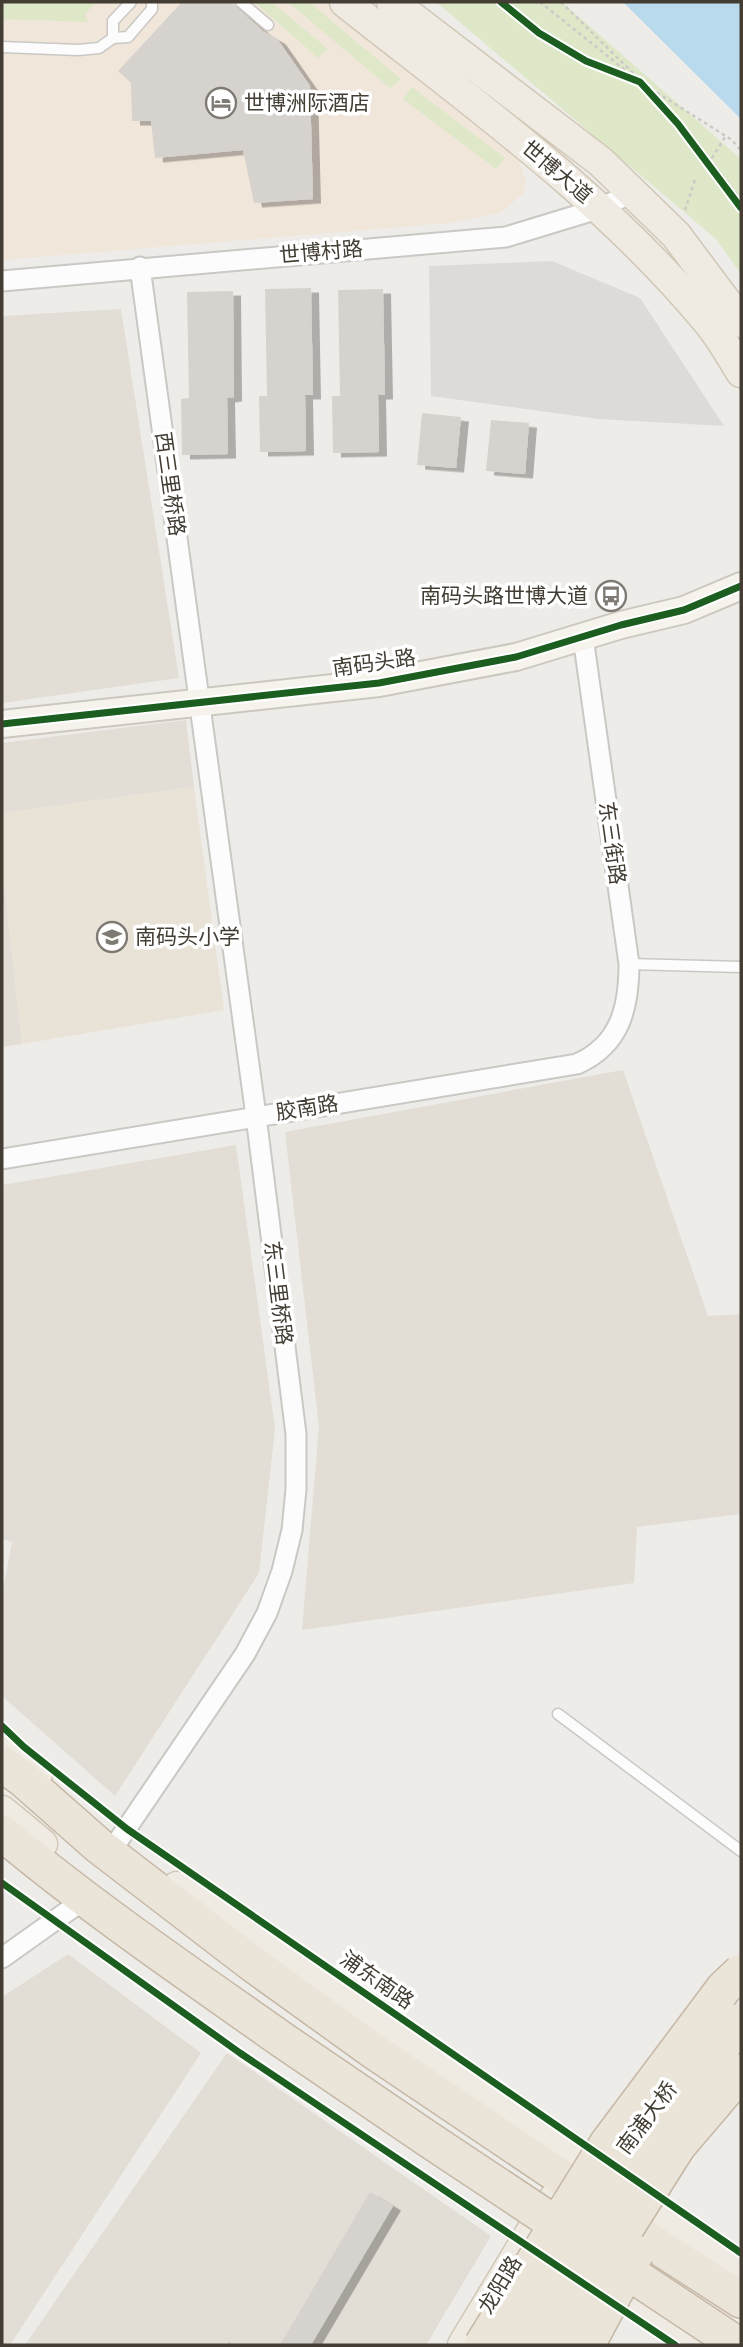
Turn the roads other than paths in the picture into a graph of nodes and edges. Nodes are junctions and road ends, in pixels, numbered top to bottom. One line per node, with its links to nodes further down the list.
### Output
1 (131, 2): 7 (lane)
2 (152, 2): 7 (lane)
3 (241, 2): 6 (lane)
4 (345, 2): 10 (main road, 世博大道)
5 (392, 2): 9 (main road, 世博大道)
6 (268, 25)
7 (113, 38): 8 (lane)
8 (2, 47)
9 (633, 192): 10 (street, 世博村路); 13 (main road, 世博大道)
10 (601, 208): 11 (street, 世博村路); 14 (main road, 世博大道)
11 (140, 267): 12 (street, 世博村路); 17 (street, 西三里桥路)
12 (2, 281)
13 (741, 322)
14 (741, 372)
15 (741, 586): 16 (street, 南码头路)
16 (583, 637): 17 (street, 南码头路); 19 (street, 东三街路)
17 (201, 701): 18 (street, 南码头路); 22 (street, 东三里桥路)
18 (2, 724)
19 (629, 964): 20 (lane); 21 (street, 东三街路)
20 (741, 967)
21 (607, 1044): 22 (street, 胶南路)
22 (256, 1116): 23 (street, 胶南路); 30 (street, 东三里桥路)
23 (2, 1158)
24 (558, 1714): 32 (lane)
25 (2, 1744): 30 (main road, 浦东南路)
26 (2, 1764): 45 (highway, bridge)
27 (2, 1775): 43 (main road)
28 (2, 1811): 43 (main road)
29 (2, 1833): 54 (highway, bridge)
30 (118, 1841): 42 (main road, 浦东南路)
31 (2, 1850): 33 (main road)
32 (741, 1851)
33 (75, 1906): 34 (street); 43 (main road)
34 (2, 1958)
35 (741, 1972): 49 (highway, bridge)
36 (741, 2004): 41 (street)
37 (741, 2021): 50 (highway, 南浦大桥, bridge)
38 (741, 2042): 41 (street)
39 (741, 2072): 51 (highway, 南浦大桥, bridge)
40 (741, 2078): 52 (highway, bridge)
41 (707, 2085): 42 (street)
42 (628, 2189): 44 (main road, 浦东南路)
43 (548, 2208): 46 (main road); 47 (main road); 48 (main road, 龙阳路); 53 (main road)
44 (741, 2269)
45 (741, 2300)
46 (741, 2314)
47 (741, 2333)
48 (463, 2345)
49 (482, 2345)
50 (519, 2345)
51 (557, 2345)
52 (587, 2345)
53 (702, 2345)
54 (738, 2345)

